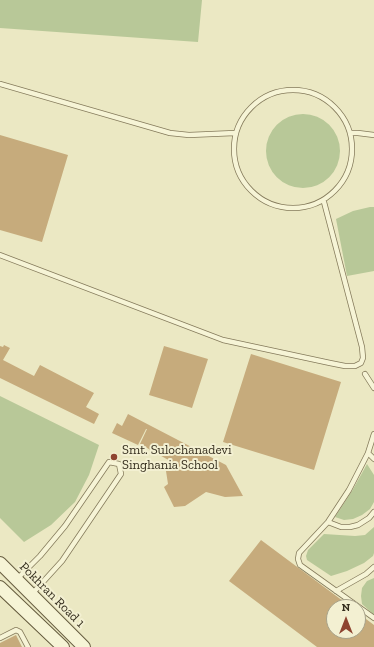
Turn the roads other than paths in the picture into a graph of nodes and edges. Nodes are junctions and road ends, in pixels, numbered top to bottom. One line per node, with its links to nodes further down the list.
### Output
1 (0, 84): 2 (lane)
2 (235, 133): 3 (lane); 5 (lane)
3 (351, 133): 4 (lane); 5 (lane)
4 (374, 135)
5 (324, 202): 6 (lane)
6 (0, 255)
7 (365, 374): 8 (lane)
8 (374, 388)
9 (374, 434): 10 (lane)
10 (368, 453): 11 (lane); 13 (lane)
11 (374, 459)
12 (374, 512): 13 (lane)
13 (328, 522): 18 (lane)
14 (0, 563): 16 (main road, Pokhran Road 1)
15 (374, 567): 18 (lane)
16 (16, 579): 19 (main road, Pokhran Road 1); 19 (lane)
17 (0, 587): 23 (main road)
18 (336, 591): 20 (lane)
19 (32, 594): 24 (main road, Pokhran Road 1)
20 (374, 618)
21 (0, 638): 22 (lane)
22 (28, 647)
23 (63, 647)
24 (84, 647)

